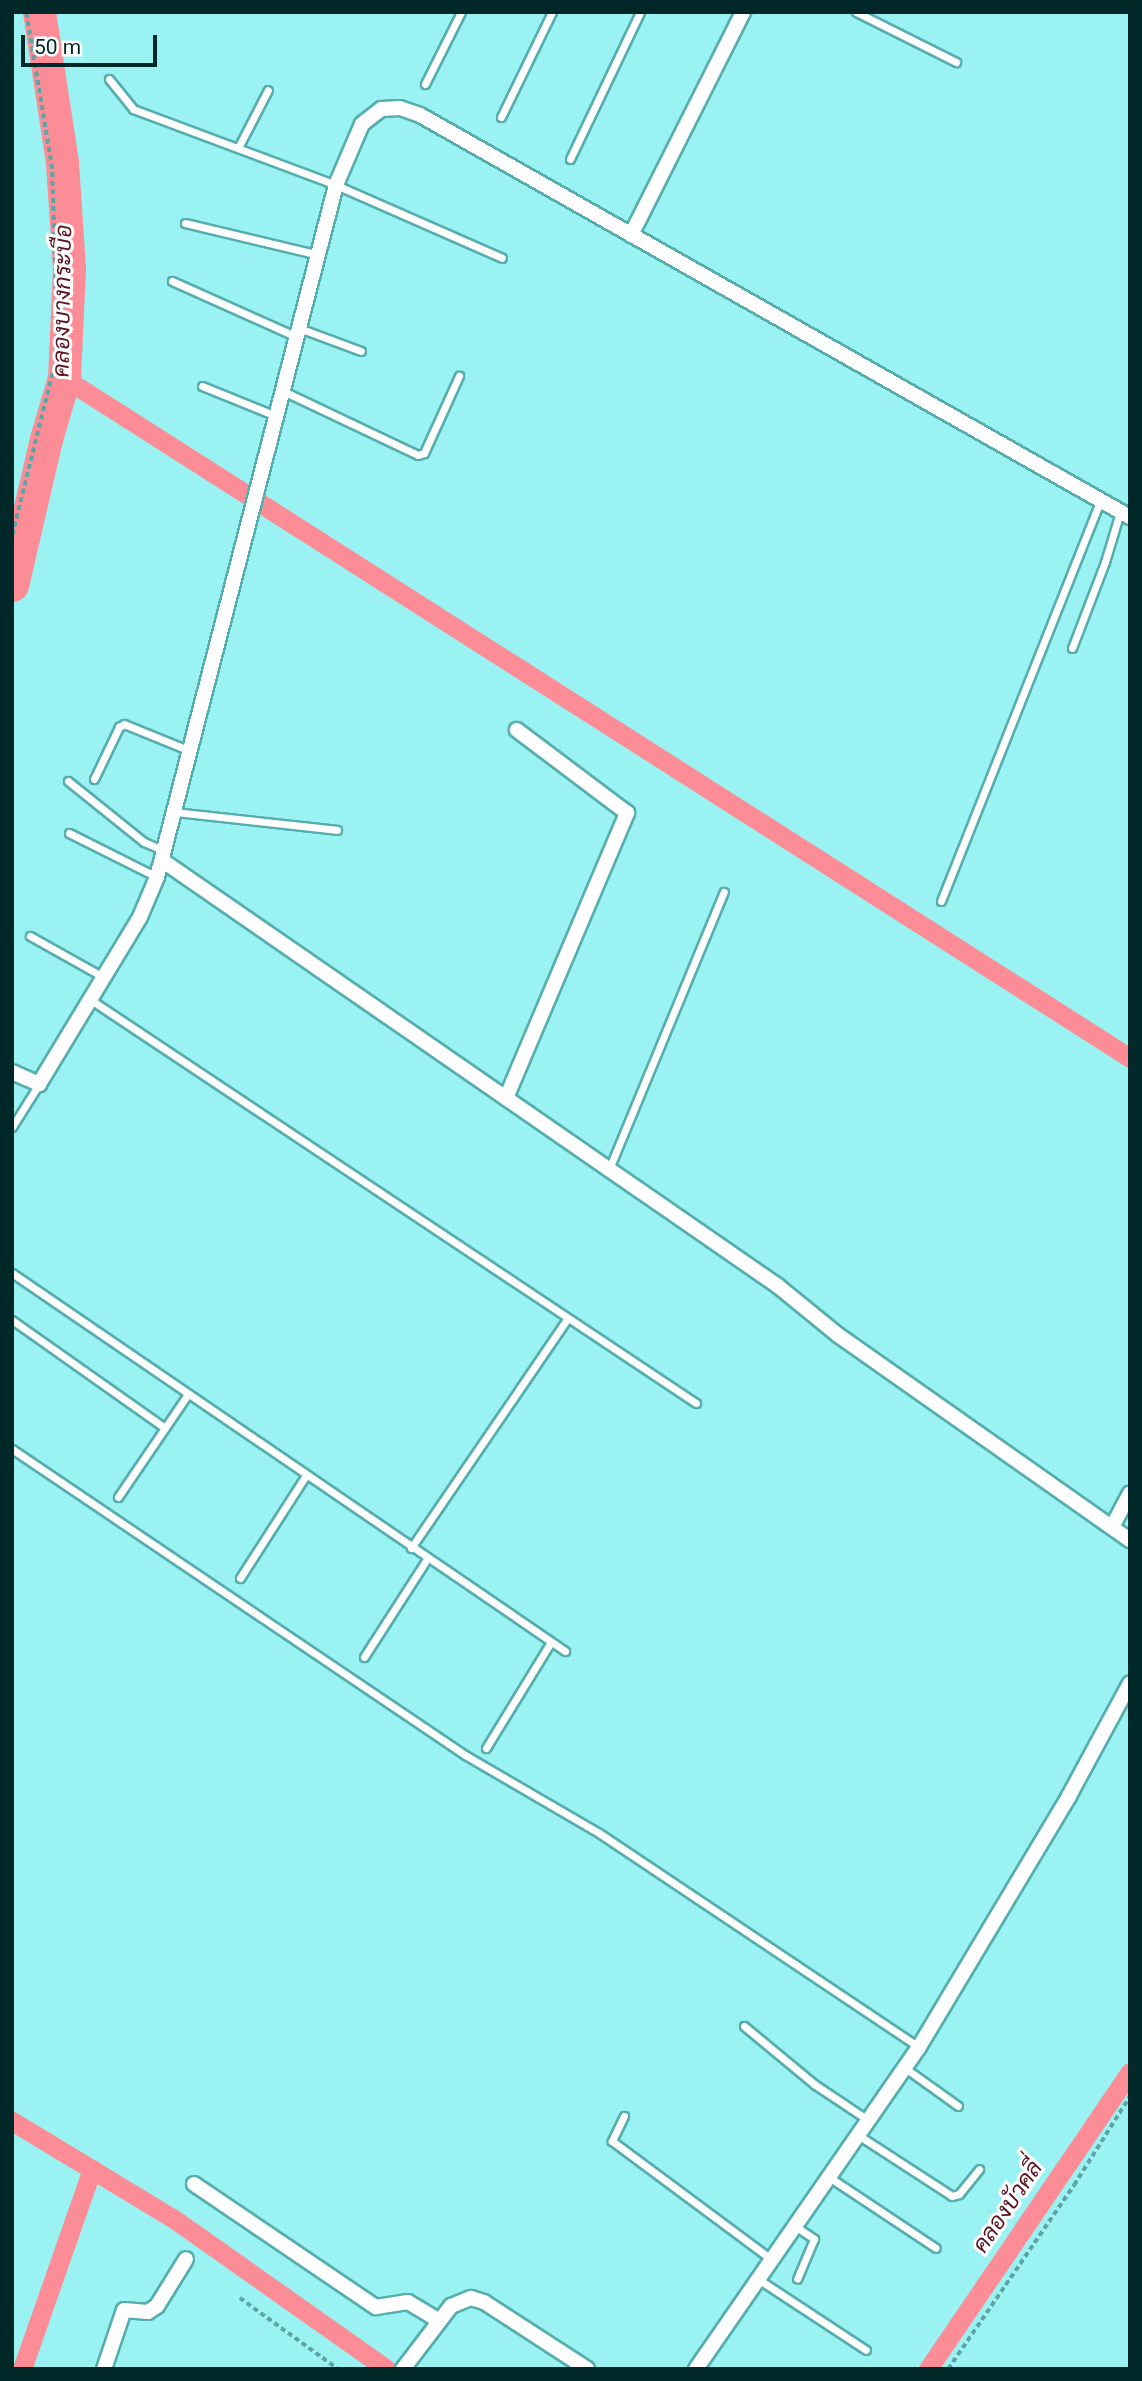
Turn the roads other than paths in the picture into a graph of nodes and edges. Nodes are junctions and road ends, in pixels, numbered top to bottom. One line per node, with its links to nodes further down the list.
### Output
1 (461, 12): 8 (lane)
2 (552, 12): 10 (lane)
3 (640, 12): 12 (lane)
4 (743, 12): 15 (street)
5 (856, 12): 6 (lane)
6 (956, 62)
7 (109, 79): 11 (lane)
8 (425, 84)
9 (268, 90): 11 (lane)
10 (501, 117)
11 (238, 148): 13 (lane)
12 (570, 159)
13 (336, 185): 15 (street); 16 (street); 17 (lane)
14 (185, 223): 16 (lane)
15 (631, 235): 25 (street)
16 (319, 255): 19 (street)
17 (502, 258)
18 (172, 281): 19 (lane)
19 (298, 332): 20 (lane); 23 (street)
20 (361, 351)
21 (458, 376): 23 (lane)
22 (202, 386): 24 (lane)
23 (284, 391): 24 (street)
24 (277, 416): 29 (street)
25 (1100, 501): 26 (street); 38 (lane)
26 (1125, 514): 27 (lane)
27 (1072, 648)
28 (517, 730): 44 (street)
29 (191, 751): 30 (lane); 32 (street)
30 (94, 779)
31 (68, 780): 35 (lane)
32 (176, 812): 33 (lane); 35 (street)
33 (337, 830)
34 (69, 833): 36 (lane)
35 (164, 856): 36 (street); 44 (street)
36 (157, 877): 40 (street)
37 (724, 892): 46 (lane)
38 (942, 901)
39 (30, 936): 40 (lane)
40 (104, 978): 41 (street)
41 (91, 1000): 43 (street); 48 (lane)
42 (12, 1072): 43 (street)
43 (39, 1084): 45 (lane)
44 (506, 1098): 46 (street)
45 (12, 1127)
46 (609, 1169): 57 (street)
47 (12, 1273): 50 (lane)
48 (568, 1318): 51 (lane); 59 (lane)
49 (12, 1320): 52 (lane)
50 (188, 1394): 52 (lane); 54 (lane)
51 (696, 1403)
52 (166, 1428): 56 (lane)
53 (12, 1449): 68 (lane)
54 (306, 1475): 59 (lane); 61 (lane)
55 (1130, 1493): 57 (street)
56 (118, 1497)
57 (1112, 1527): 58 (street)
58 (1130, 1540)
59 (411, 1548): 60 (lane)
60 (427, 1559): 62 (lane); 64 (lane)
61 (240, 1578)
62 (551, 1642): 63 (lane); 66 (lane)
63 (565, 1651)
64 (364, 1657)
65 (1130, 1683): 68 (street)
66 (486, 1748)
67 (744, 2026): 72 (lane)
68 (919, 2047): 69 (street)
69 (905, 2068): 70 (lane); 72 (street)
70 (958, 2106)
71 (624, 2116): 80 (lane)
72 (868, 2120): 73 (street)
73 (857, 2135): 74 (lane); 75 (street)
74 (979, 2169)
75 (828, 2176): 77 (street); 78 (lane)
76 (194, 2184): 83 (street)
77 (794, 2225): 80 (street); 82 (lane)
78 (936, 2248)
79 (186, 2259): 85 (street)
80 (771, 2259): 81 (street)
81 (758, 2278): 84 (lane); 88 (street)
82 (797, 2279)
83 (438, 2320): 86 (street); 87 (street)
84 (866, 2350)
85 (104, 2369)
86 (403, 2369)
87 (587, 2369)
88 (696, 2369)

